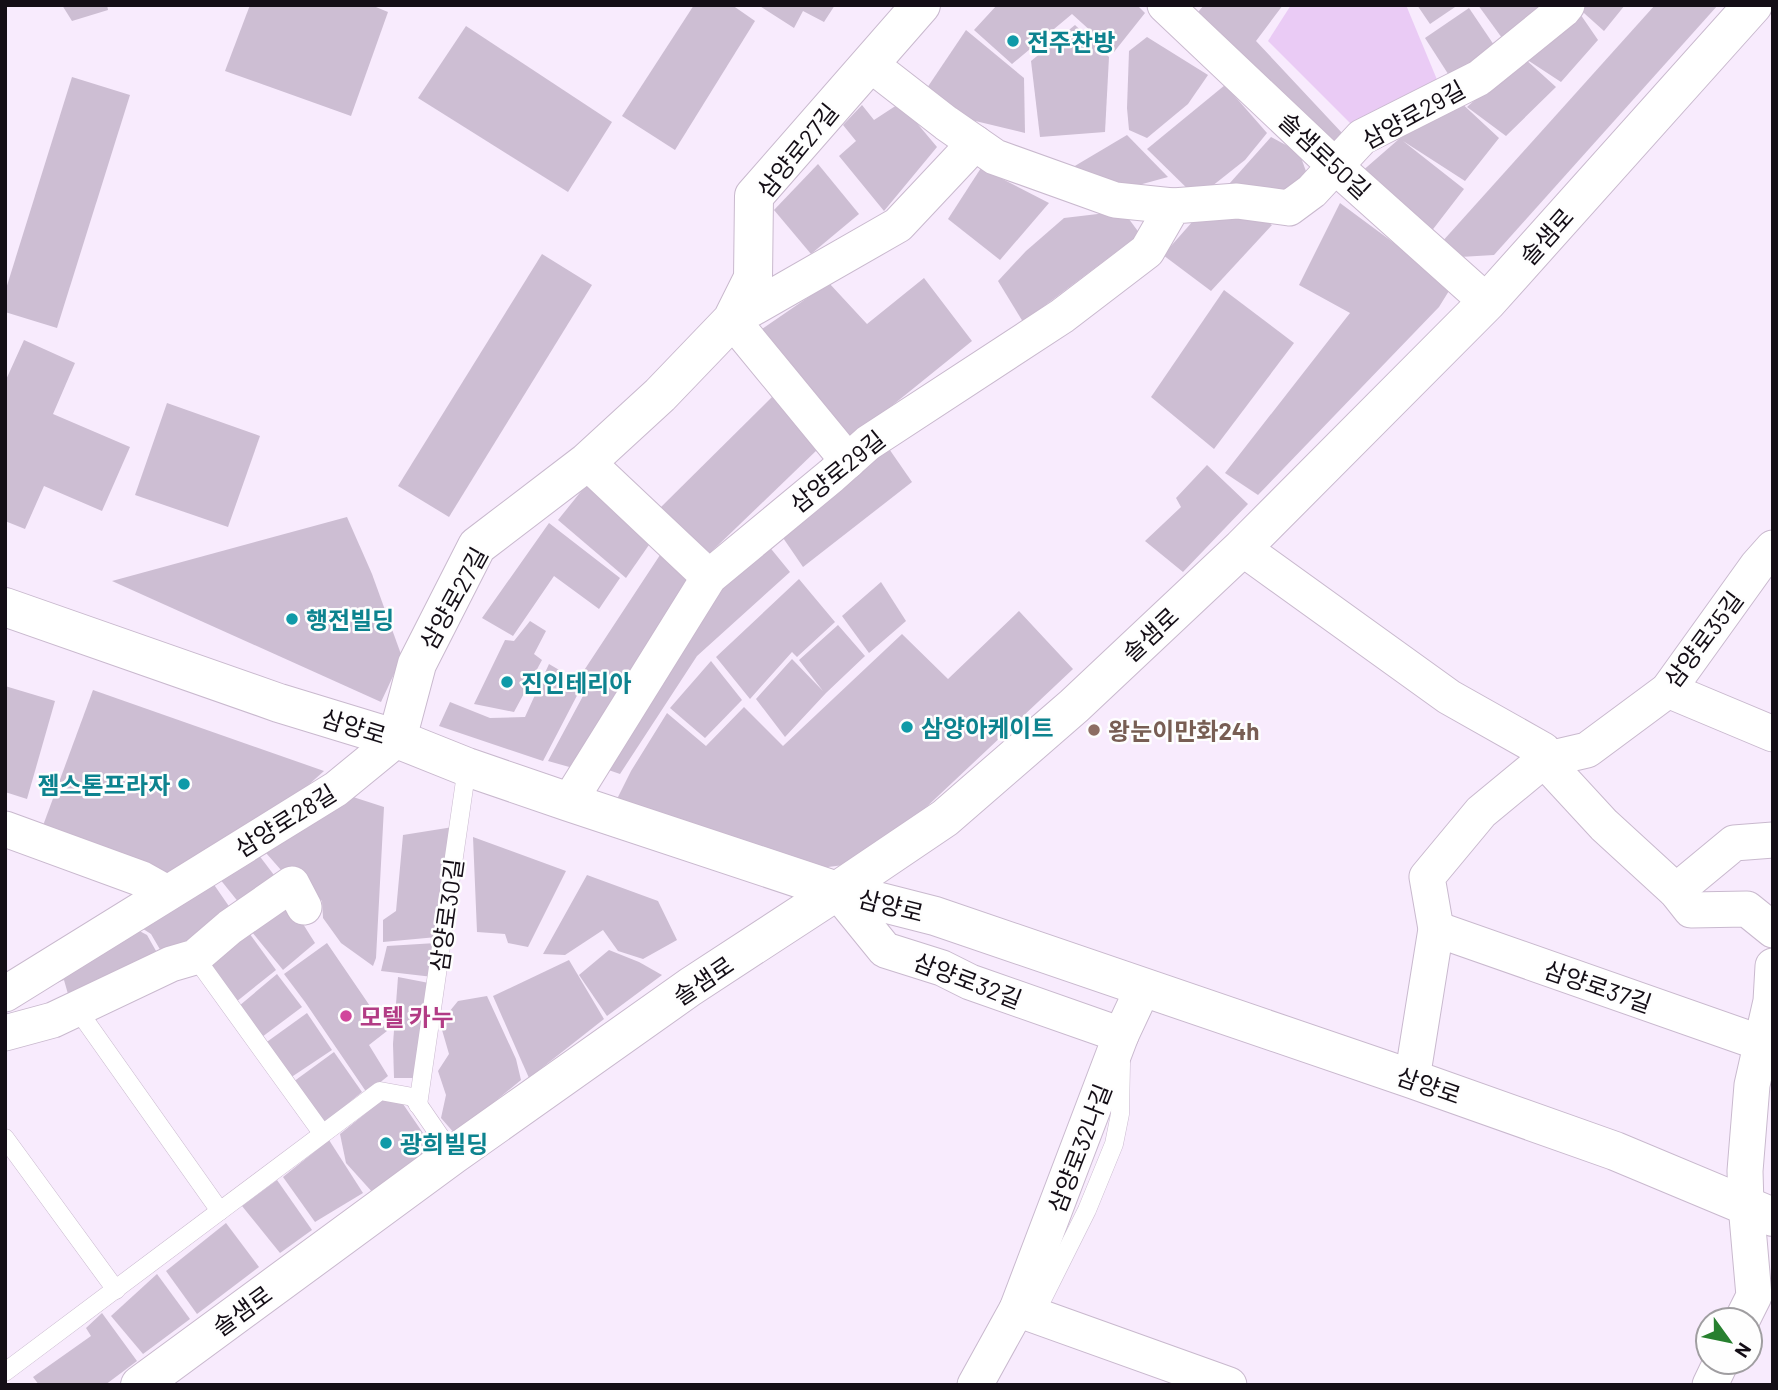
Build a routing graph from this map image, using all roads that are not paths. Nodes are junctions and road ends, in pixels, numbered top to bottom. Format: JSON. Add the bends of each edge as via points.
{"nodes":[{"id":1,"x":921,"y":5,"type":"edge"},
{"id":2,"x":1165,"y":5,"type":"edge"},
{"id":3,"x":1567,"y":5,"type":"edge"},
{"id":4,"x":1748,"y":7,"type":"edge"},
{"id":5,"x":870,"y":64,"type":"junction"},
{"id":6,"x":975,"y":143,"type":"junction"},
{"id":7,"x":1335,"y":166,"type":"junction"},
{"id":8,"x":1173,"y":206,"type":"junction"},
{"id":9,"x":1488,"y":302,"type":"junction"},
{"id":10,"x":732,"y":320,"type":"junction"},
{"id":11,"x":587,"y":461,"type":"junction"},
{"id":12,"x":848,"y":461,"type":"junction"},
{"id":13,"x":1242,"y":548,"type":"junction"},
{"id":14,"x":1773,"y":548,"type":"edge"},
{"id":15,"x":709,"y":577,"type":"junction"},
{"id":16,"x":5,"y":607,"type":"edge"},
{"id":17,"x":1668,"y":690,"type":"junction"},
{"id":18,"x":1773,"y":734,"type":"edge"},
{"id":19,"x":397,"y":739,"type":"junction"},
{"id":20,"x":1544,"y":760,"type":"junction"},
{"id":21,"x":467,"y":767,"type":"junction"},
{"id":22,"x":569,"y":802,"type":"junction"},
{"id":23,"x":5,"y":829,"type":"edge"},
{"id":24,"x":1773,"y":840,"type":"edge"},
{"id":25,"x":837,"y":891,"type":"junction"},
{"id":26,"x":1676,"y":891,"type":"junction"},
{"id":27,"x":167,"y":893,"type":"junction"},
{"id":28,"x":304,"y":906,"type":"dead end"},
{"id":29,"x":1764,"y":915,"type":"edge"},
{"id":30,"x":1436,"y":929,"type":"junction"},
{"id":31,"x":195,"y":957,"type":"junction"},
{"id":32,"x":1773,"y":966,"type":"edge"},
{"id":33,"x":1143,"y":988,"type":"junction"},
{"id":34,"x":5,"y":993,"type":"edge"},
{"id":35,"x":1772,"y":1001,"type":"edge"},
{"id":36,"x":77,"y":1009,"type":"junction"},
{"id":37,"x":5,"y":1033,"type":"edge"},
{"id":38,"x":1121,"y":1035,"type":"junction"},
{"id":39,"x":1761,"y":1043,"type":"junction"},
{"id":40,"x":1412,"y":1079,"type":"junction"},
{"id":41,"x":418,"y":1105,"type":"junction"},
{"id":42,"x":322,"y":1133,"type":"junction"},
{"id":43,"x":5,"y":1138,"type":"edge"},
{"id":44,"x":453,"y":1155,"type":"junction"},
{"id":45,"x":220,"y":1211,"type":"junction"},
{"id":46,"x":1759,"y":1211,"type":"edge"},
{"id":47,"x":116,"y":1290,"type":"junction"},
{"id":48,"x":1749,"y":1306,"type":"edge"},
{"id":49,"x":1026,"y":1312,"type":"junction"},
{"id":50,"x":5,"y":1372,"type":"edge"},
{"id":51,"x":140,"y":1385,"type":"edge"},
{"id":52,"x":975,"y":1385,"type":"edge"},
{"id":53,"x":1229,"y":1385,"type":"edge"}],
"edges":[{"from":1,"to":5,"type":"main road","name":"삼양로27길"},
{"from":2,"to":7,"type":"street","name":"솔샘로50길"},
{"from":3,"to":7,"type":"street","name":"삼양로29길","via":[[1479,78],[1362,137]]},
{"from":4,"to":9,"type":"main road","name":"솔샘로"},
{"from":5,"to":6,"type":"street","name":"삼양로29길"},
{"from":5,"to":10,"type":"main road","name":"삼양로27길","via":[[754,196],[752,278]]},
{"from":6,"to":8,"type":"street","name":"삼양로29길","via":[[995,157],[1115,200]]},
{"from":6,"to":10,"type":"street","name":"삼양로27길","via":[[898,225]]},
{"from":7,"to":8,"type":"street","name":"삼양로29길","via":[[1289,208],[1237,201]]},
{"from":7,"to":9,"type":"street","name":"솔샘로50길"},
{"from":8,"to":12,"type":"street","name":"삼양로29길","via":[[1147,251],[1062,316],[868,443]]},
{"from":9,"to":13,"type":"main road","name":"솔샘로"},
{"from":10,"to":11,"type":"main road","name":"삼양로27길","via":[[660,395]]},
{"from":10,"to":12,"type":"street"},
{"from":11,"to":15,"type":"street"},
{"from":11,"to":19,"type":"main road","name":"삼양로27길","via":[[477,546],[417,664]]},
{"from":12,"to":15,"type":"street","name":"삼양로29길"},
{"from":13,"to":20,"type":"street","via":[[1449,697],[1543,750]]},
{"from":13,"to":25,"type":"main road","name":"솔샘로","via":[[1074,706],[945,818]]},
{"from":14,"to":17,"type":"street","name":"삼양로35길"},
{"from":15,"to":22,"type":"street","name":"삼양로29길"},
{"from":16,"to":19,"type":"main road","name":"삼양로","via":[[279,703]]},
{"from":17,"to":18,"type":"street"},
{"from":17,"to":20,"type":"street","name":"삼양로35길","via":[[1587,750]]},
{"from":19,"to":21,"type":"main road","name":"삼양로"},
{"from":19,"to":27,"type":"street","name":"삼양로28길","via":[[336,789]]},
{"from":20,"to":26,"type":"street","via":[[1604,825]]},
{"from":20,"to":30,"type":"street","name":"삼양로35길","via":[[1481,812],[1427,877]]},
{"from":21,"to":22,"type":"main road","name":"삼양로"},
{"from":21,"to":41,"type":"lane","name":"삼양로30길"},
{"from":22,"to":25,"type":"main road","name":"삼양로"},
{"from":23,"to":27,"type":"street","via":[[142,878]]},
{"from":24,"to":26,"type":"street","via":[[1734,842]]},
{"from":25,"to":33,"type":"main road","name":"삼양로","via":[[935,916]]},
{"from":25,"to":38,"type":"street","name":"삼양로32길","via":[[885,950]]},
{"from":25,"to":44,"type":"main road","name":"솔샘로","via":[[690,987]]},
{"from":26,"to":29,"type":"street","via":[[1691,910]]},
{"from":27,"to":34,"type":"street","name":"삼양로28길"},
{"from":28,"to":31,"type":"street","via":[[292,884]]},
{"from":30,"to":39,"type":"street","name":"삼양로37길"},
{"from":30,"to":40,"type":"street","name":"삼양로35길"},
{"from":31,"to":36,"type":"street"},
{"from":31,"to":42,"type":"lane"},
{"from":32,"to":35,"type":"street"},
{"from":33,"to":38,"type":"street","name":"삼양로32나길"},
{"from":33,"to":40,"type":"main road","name":"삼양로"},
{"from":35,"to":39,"type":"street"},
{"from":36,"to":37,"type":"street"},
{"from":36,"to":45,"type":"lane"},
{"from":38,"to":49,"type":"street","name":"삼양로32나길"},
{"from":39,"to":46,"type":"street","via":[[1752,1085],[1745,1171]]},
{"from":40,"to":46,"type":"main road","name":"삼양로","via":[[1615,1152]]},
{"from":41,"to":42,"type":"lane","via":[[413,1097],[380,1091]]},
{"from":41,"to":44,"type":"lane"},
{"from":42,"to":45,"type":"lane"},
{"from":43,"to":47,"type":"lane"},
{"from":44,"to":51,"type":"main road","name":"솔샘로"},
{"from":45,"to":47,"type":"lane"},
{"from":46,"to":48,"type":"street","via":[[1754,1296]]},
{"from":47,"to":50,"type":"lane"},
{"from":49,"to":52,"type":"street","name":"삼양로32나길"},
{"from":49,"to":53,"type":"street"}]}
